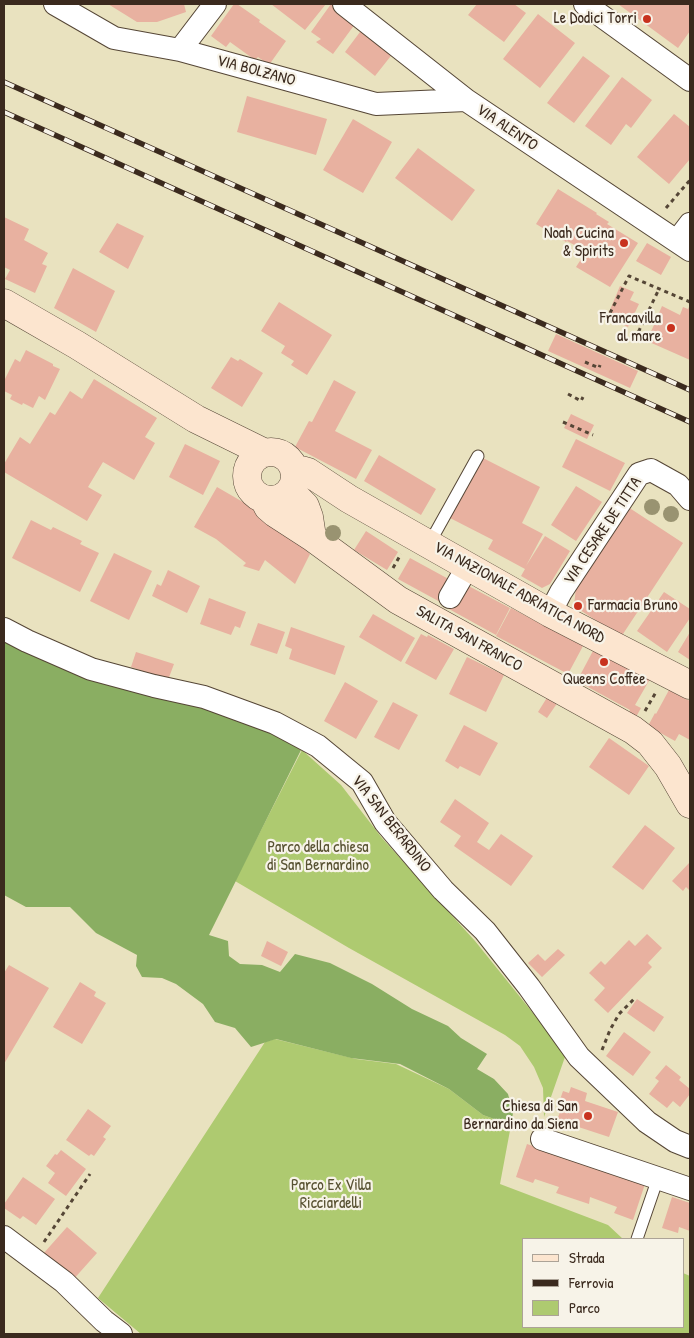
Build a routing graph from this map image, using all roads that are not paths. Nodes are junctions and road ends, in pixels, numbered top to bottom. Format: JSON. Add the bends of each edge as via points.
{"nodes":[{"id":1,"x":55,"y":4,"type":"edge"},
{"id":2,"x":215,"y":4,"type":"edge"},
{"id":3,"x":344,"y":4,"type":"edge"},
{"id":4,"x":584,"y":4,"type":"edge"},
{"id":5,"x":180,"y":50,"type":"junction"},
{"id":6,"x":690,"y":80,"type":"edge"},
{"id":7,"x":466,"y":100,"type":"junction"},
{"id":8,"x":686,"y":239,"type":"edge"},
{"id":9,"x":4,"y":303,"type":"edge"},
{"id":10,"x":196,"y":419,"type":"junction"},
{"id":11,"x":265,"y":453,"type":"junction"},
{"id":12,"x":478,"y":456,"type":"dead end"},
{"id":13,"x":247,"y":472,"type":"junction"},
{"id":14,"x":292,"y":484,"type":"junction"},
{"id":15,"x":264,"y":499,"type":"junction"},
{"id":16,"x":690,"y":499,"type":"edge"},
{"id":17,"x":312,"y":537,"type":"junction"},
{"id":18,"x":429,"y":544,"type":"junction"},
{"id":19,"x":468,"y":566,"type":"junction"},
{"id":20,"x":450,"y":597,"type":"dead end"},
{"id":21,"x":550,"y":613,"type":"junction"},
{"id":22,"x":4,"y":629,"type":"edge"},
{"id":23,"x":690,"y":685,"type":"edge"},
{"id":24,"x":690,"y":804,"type":"edge"},
{"id":25,"x":542,"y":1139,"type":"dead end"},
{"id":26,"x":690,"y":1147,"type":"edge"},
{"id":27,"x":658,"y":1178,"type":"junction"},
{"id":28,"x":690,"y":1189,"type":"edge"},
{"id":29,"x":4,"y":1237,"type":"edge"},
{"id":30,"x":637,"y":1238,"type":"edge"},
{"id":31,"x":121,"y":1334,"type":"edge"}],
"edges":[{"from":1,"to":5,"type":"street","name":"VIA BOLZANO","via":[[114,38]]},
{"from":2,"to":5,"type":"street"},
{"from":3,"to":7,"type":"street","name":"VIA ALENTO"},
{"from":4,"to":6,"type":"street"},
{"from":5,"to":7,"type":"street","name":"VIA BOLZANO","via":[[376,104]]},
{"from":7,"to":8,"type":"street","name":"VIA ALENTO"},
{"from":9,"to":10,"type":"main road","via":[[78,344]]},
{"from":10,"to":11,"type":"main road"},
{"from":10,"to":13,"type":"main road","via":[[231,460]]},
{"from":11,"to":13,"type":"main road","via":[[253,460]]},
{"from":11,"to":14,"type":"main road","via":[[273,452],[286,458],[291,464]]},
{"from":12,"to":18,"type":"lane"},
{"from":13,"to":15,"type":"main road","via":[[252,492]]},
{"from":14,"to":15,"type":"main road","via":[[285,496],[271,501]]},
{"from":14,"to":17,"type":"main road","via":[[305,506]]},
{"from":14,"to":18,"type":"main road","name":"VIA NAZIONALE ADRIATICA NORD","via":[[349,499]]},
{"from":15,"to":17,"type":"main road","name":"SALITA SAN FRANCO","via":[[275,513]]},
{"from":16,"to":21,"type":"street","name":"VIA CESARE DE TITTA","via":[[678,485],[651,470],[638,474]]},
{"from":17,"to":24,"type":"main road","name":"SALITA SAN FRANCO","via":[[398,600],[634,730],[650,743],[668,766]]},
{"from":18,"to":19,"type":"main road","name":"VIA NAZIONALE ADRIATICA NORD"},
{"from":19,"to":20,"type":"street"},
{"from":19,"to":21,"type":"main road","name":"VIA NAZIONALE ADRIATICA NORD"},
{"from":21,"to":23,"type":"main road","name":"VIA NAZIONALE ADRIATICA NORD"},
{"from":22,"to":26,"type":"street","name":"VIA SAN BERARDINO","via":[[91,669],[204,697],[275,724],[318,746],[362,782],[385,822],[443,890],[485,930],[579,1057],[647,1122]]},
{"from":25,"to":27,"type":"street"},
{"from":27,"to":28,"type":"street"},
{"from":27,"to":30,"type":"lane"},
{"from":29,"to":31,"type":"street","via":[[64,1282],[104,1322]]}]}
